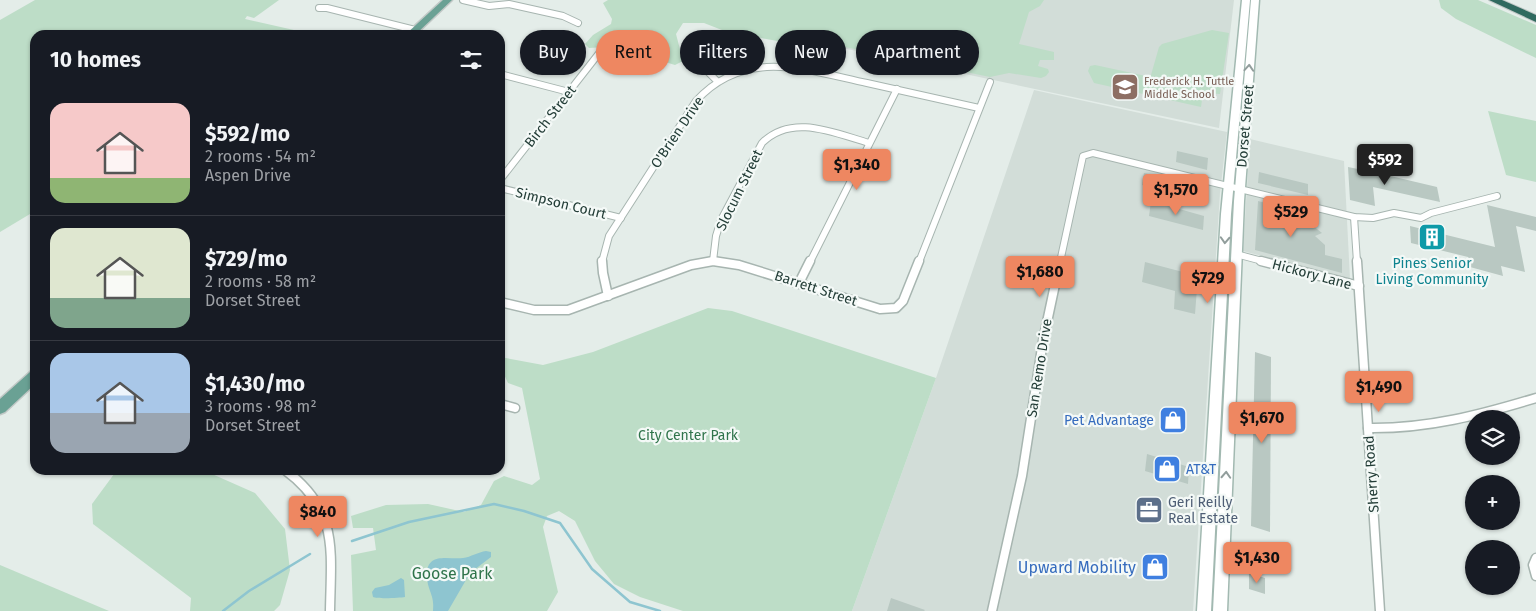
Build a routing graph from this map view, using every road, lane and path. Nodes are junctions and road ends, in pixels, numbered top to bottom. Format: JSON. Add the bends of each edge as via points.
{"nodes":[{"id":1,"x":448,"y":0,"type":"edge"},
{"id":2,"x":463,"y":0,"type":"edge"},
{"id":3,"x":1246,"y":0,"type":"edge"},
{"id":4,"x":1255,"y":0,"type":"edge"},
{"id":5,"x":1494,"y":0,"type":"edge"},
{"id":6,"x":1536,"y":19,"type":"edge"},
{"id":7,"x":578,"y":23,"type":"dead end"},
{"id":8,"x":400,"y":30,"type":"edge"},
{"id":9,"x":402,"y":30,"type":"edge"},
{"id":10,"x":415,"y":30,"type":"edge"},
{"id":11,"x":596,"y":57,"type":"edge"},
{"id":12,"x":505,"y":75,"type":"edge"},
{"id":13,"x":711,"y":75,"type":"edge"},
{"id":14,"x":717,"y":81,"type":"junction"},
{"id":15,"x":990,"y":82,"type":"dead end"},
{"id":16,"x":897,"y":89,"type":"junction"},
{"id":17,"x":569,"y":92,"type":"junction"},
{"id":18,"x":979,"y":108,"type":"junction"},
{"id":19,"x":869,"y":143,"type":"junction"},
{"id":20,"x":505,"y":174,"type":"edge"},
{"id":21,"x":1234,"y":187,"type":"junction"},
{"id":22,"x":505,"y":189,"type":"edge"},
{"id":23,"x":1497,"y":196,"type":"dead end"},
{"id":24,"x":1354,"y":217,"type":"junction"},
{"id":25,"x":621,"y":218,"type":"junction"},
{"id":26,"x":1236,"y":254,"type":"junction"},
{"id":27,"x":713,"y":261,"type":"junction"},
{"id":28,"x":799,"y":283,"type":"junction"},
{"id":29,"x":1359,"y":286,"type":"junction"},
{"id":30,"x":608,"y":296,"type":"junction"},
{"id":31,"x":505,"y":303,"type":"edge"},
{"id":32,"x":30,"y":381,"type":"edge"},
{"id":33,"x":1536,"y":398,"type":"edge"},
{"id":34,"x":505,"y":405,"type":"edge"},
{"id":35,"x":0,"y":408,"type":"edge"},
{"id":36,"x":515,"y":408,"type":"dead end"},
{"id":37,"x":1368,"y":428,"type":"junction"},
{"id":38,"x":292,"y":475,"type":"edge"},
{"id":39,"x":1536,"y":558,"type":"edge"},
{"id":40,"x":1536,"y":576,"type":"edge"},
{"id":41,"x":330,"y":611,"type":"edge"},
{"id":42,"x":992,"y":611,"type":"edge"},
{"id":43,"x":1204,"y":611,"type":"edge"},
{"id":44,"x":1220,"y":611,"type":"edge"},
{"id":45,"x":1380,"y":611,"type":"edge"}],
"edges":[{"from":1,"to":10,"type":"main road"},
{"from":2,"to":7,"type":"street","via":[[489,6],[509,4],[563,16]]},
{"from":3,"to":21,"type":"main road","name":"Dorset Street"},
{"from":21,"to":4,"type":"main road","name":"Dorset Street","one_way":true},
{"from":5,"to":6,"type":"highway"},
{"from":8,"to":9,"type":"street","via":[[319,8]]},
{"from":11,"to":17,"type":"street","name":"Birch Street"},
{"from":12,"to":17,"type":"street"},
{"from":13,"to":14,"type":"street"},
{"from":14,"to":16,"type":"street","name":"O'Brien Drive","via":[[750,68],[783,65]]},
{"from":14,"to":25,"type":"street","name":"O'Brien Drive","via":[[696,101]]},
{"from":15,"to":18,"type":"street","name":"Barrett Street"},
{"from":16,"to":18,"type":"street","name":"O'Brien Drive"},
{"from":16,"to":19,"type":"street"},
{"from":17,"to":20,"type":"street","name":"Birch Street"},
{"from":18,"to":28,"type":"street","name":"Barrett Street","via":[[900,305],[891,310],[880,309]]},
{"from":19,"to":27,"type":"street","name":"Slocum Street","via":[[802,127],[787,127],[769,135],[721,220]]},
{"from":19,"to":28,"type":"street"},
{"from":21,"to":24,"type":"street"},
{"from":21,"to":26,"type":"main road","name":"Dorset Street"},
{"from":21,"to":42,"type":"street","name":"San Remo Drive","via":[[1093,154],[1083,156],[1043,341],[1022,476]]},
{"from":21,"to":43,"type":"main road","name":"Dorset Street","one_way":true},
{"from":22,"to":25,"type":"street","name":"Simpson Court"},
{"from":23,"to":24,"type":"street","via":[[1421,218],[1394,213],[1373,218]]},
{"from":24,"to":29,"type":"street","name":"Sherry Road"},
{"from":25,"to":30,"type":"street","name":"O'Brien Drive","via":[[607,242],[602,261]]},
{"from":26,"to":29,"type":"street","name":"Hickory Lane"},
{"from":44,"to":26,"type":"main road","name":"Dorset Street","one_way":true},
{"from":27,"to":28,"type":"street","name":"Barrett Street","via":[[744,266]]},
{"from":27,"to":30,"type":"street","name":"Barrett Street","via":[[691,264]]},
{"from":29,"to":37,"type":"street","name":"Sherry Road"},
{"from":30,"to":31,"type":"street","name":"Barrett Street","via":[[559,311],[526,309]]},
{"from":32,"to":35,"type":"main road"},
{"from":33,"to":37,"type":"street","via":[[1432,426]]},
{"from":34,"to":36,"type":"street"},
{"from":37,"to":45,"type":"street","name":"Sherry Road"},
{"from":38,"to":41,"type":"street","via":[[307,486],[326,518],[330,542]]},
{"from":39,"to":40,"type":"street","via":[[1533,565]]}]}
